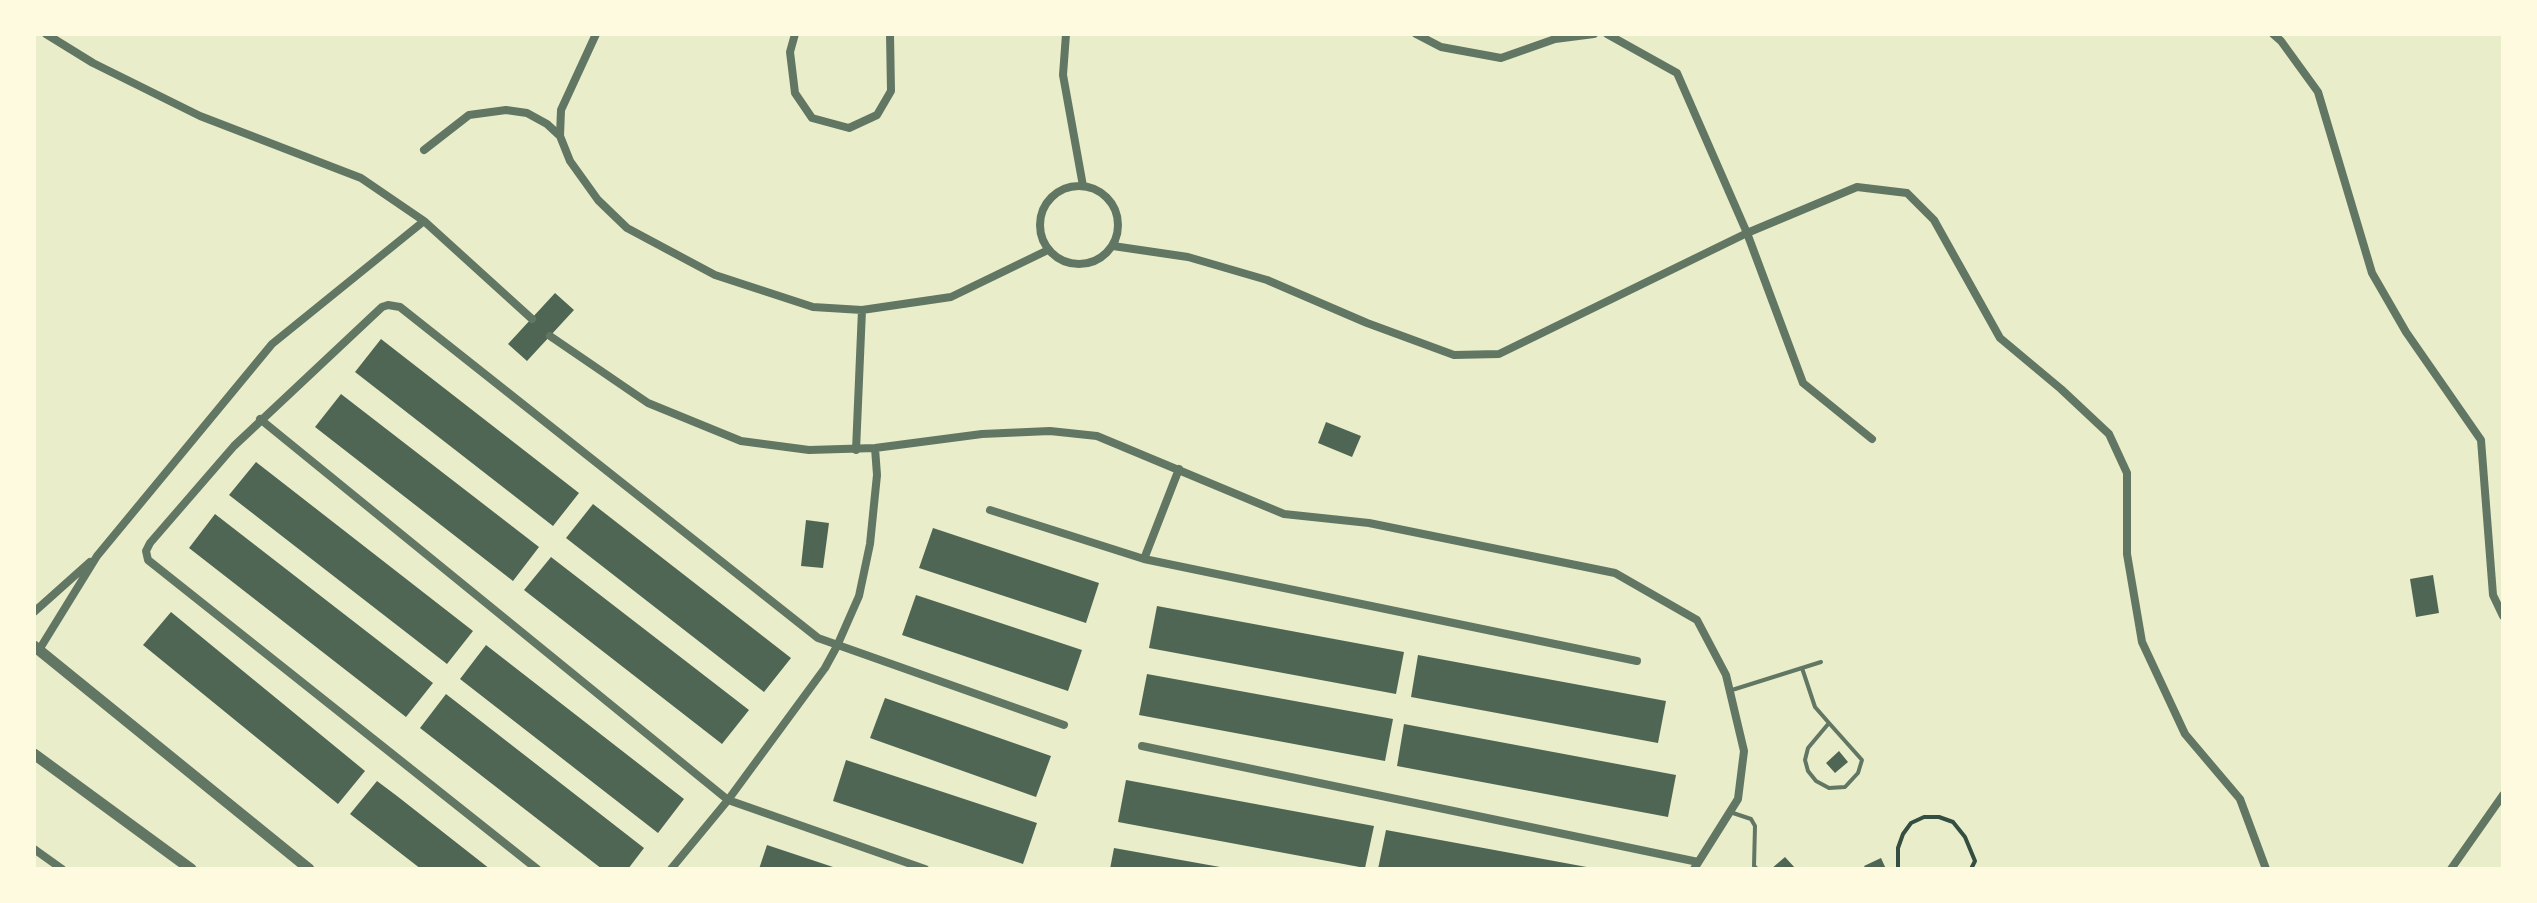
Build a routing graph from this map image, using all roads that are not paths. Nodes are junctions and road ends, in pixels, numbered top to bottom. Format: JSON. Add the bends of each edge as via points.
{"nodes":[{"id":1,"x":46,"y":34,"type":"edge"},
{"id":2,"x":596,"y":34,"type":"edge"},
{"id":3,"x":795,"y":34,"type":"edge"},
{"id":4,"x":890,"y":34,"type":"edge"},
{"id":5,"x":1066,"y":34,"type":"edge"},
{"id":6,"x":1416,"y":34,"type":"edge"},
{"id":7,"x":1594,"y":34,"type":"edge"},
{"id":8,"x":1607,"y":34,"type":"edge"},
{"id":9,"x":2273,"y":34,"type":"edge"},
{"id":10,"x":560,"y":136,"type":"junction"},
{"id":11,"x":424,"y":150,"type":"dead end"},
{"id":12,"x":1083,"y":186,"type":"junction"},
{"id":13,"x":424,"y":221,"type":"junction"},
{"id":14,"x":1747,"y":233,"type":"junction"},
{"id":15,"x":1113,"y":246,"type":"junction"},
{"id":16,"x":1048,"y":250,"type":"junction"},
{"id":17,"x":862,"y":310,"type":"junction"},
{"id":18,"x":532,"y":319,"type":"dead end"},
{"id":19,"x":550,"y":336,"type":"dead end"},
{"id":20,"x":260,"y":419,"type":"junction"},
{"id":21,"x":1872,"y":439,"type":"dead end"},
{"id":22,"x":875,"y":448,"type":"junction"},
{"id":23,"x":856,"y":450,"type":"junction"},
{"id":24,"x":1179,"y":469,"type":"junction"},
{"id":25,"x":990,"y":510,"type":"dead end"},
{"id":26,"x":97,"y":556,"type":"junction"},
{"id":27,"x":1144,"y":559,"type":"junction"},
{"id":28,"x":34,"y":612,"type":"edge"},
{"id":29,"x":2503,"y":616,"type":"edge"},
{"id":30,"x":837,"y":646,"type":"junction"},
{"id":31,"x":36,"y":651,"type":"edge"},
{"id":32,"x":1637,"y":661,"type":"dead end"},
{"id":33,"x":1821,"y":662,"type":"dead end"},
{"id":34,"x":1802,"y":668,"type":"junction"},
{"id":35,"x":1729,"y":691,"type":"junction"},
{"id":36,"x":1829,"y":723,"type":"junction"},
{"id":37,"x":1064,"y":725,"type":"dead end"},
{"id":38,"x":1142,"y":746,"type":"dead end"},
{"id":39,"x":34,"y":754,"type":"edge"},
{"id":40,"x":34,"y":766,"type":"edge"},
{"id":41,"x":51,"y":767,"type":"junction"},
{"id":42,"x":2503,"y":795,"type":"edge"},
{"id":43,"x":728,"y":800,"type":"junction"},
{"id":44,"x":1730,"y":812,"type":"junction"},
{"id":45,"x":34,"y":849,"type":"edge"},
{"id":46,"x":1696,"y":866,"type":"edge"},
{"id":47,"x":62,"y":869,"type":"edge"},
{"id":48,"x":191,"y":869,"type":"edge"},
{"id":49,"x":309,"y":869,"type":"edge"},
{"id":50,"x":537,"y":869,"type":"edge"},
{"id":51,"x":671,"y":869,"type":"edge"},
{"id":52,"x":925,"y":869,"type":"edge"},
{"id":53,"x":1757,"y":869,"type":"edge"},
{"id":54,"x":2266,"y":869,"type":"edge"},
{"id":55,"x":2451,"y":869,"type":"edge"}],
"edges":[{"from":1,"to":13,"type":"street","via":[[200,116],[361,178]]},
{"from":2,"to":10,"type":"street","via":[[561,110]]},
{"from":3,"to":4,"type":"street","via":[[790,52],[795,93],[812,118],[849,128],[877,115],[891,91]]},
{"from":5,"to":12,"type":"street","via":[[1063,75]]},
{"from":6,"to":7,"type":"street","via":[[1441,47],[1501,58],[1555,39]]},
{"from":8,"to":14,"type":"street","via":[[1677,73]]},
{"from":9,"to":29,"type":"street","via":[[2318,92],[2372,273],[2481,440],[2493,595]]},
{"from":10,"to":11,"type":"street","via":[[527,113],[506,110],[469,115]]},
{"from":10,"to":17,"type":"street","via":[[570,161],[598,200],[627,228],[715,275],[813,307]]},
{"from":12,"to":15,"type":"street","via":[[1110,201],[1117,215]]},
{"from":12,"to":16,"type":"street","via":[[1067,188],[1044,206],[1039,221]]},
{"from":13,"to":18,"type":"street"},
{"from":13,"to":26,"type":"street","via":[[272,344]]},
{"from":14,"to":15,"type":"street","via":[[1499,354],[1454,355],[1267,280],[1188,257]]},
{"from":14,"to":21,"type":"street","via":[[1803,383]]},
{"from":14,"to":54,"type":"street","via":[[1857,187],[1907,193],[1934,220],[2000,338],[2109,434],[2127,473],[2127,554],[2142,642],[2185,734],[2240,799]]},
{"from":15,"to":16,"type":"street","via":[[1099,259],[1081,265]]},
{"from":16,"to":17,"type":"street","via":[[951,297]]},
{"from":17,"to":23,"type":"street"},
{"from":19,"to":23,"type":"street","via":[[648,403],[741,441]]},
{"from":20,"to":30,"type":"street","via":[[382,307],[394,304],[818,638]]},
{"from":20,"to":43,"type":"street"},
{"from":20,"to":50,"type":"street","via":[[150,543],[148,560]]},
{"from":22,"to":23,"type":"street"},
{"from":22,"to":24,"type":"street","via":[[1050,431],[1097,436]]},
{"from":22,"to":30,"type":"street","via":[[870,544],[859,596]]},
{"from":24,"to":27,"type":"street"},
{"from":24,"to":35,"type":"street","via":[[1284,514],[1369,523],[1615,573],[1697,620]]},
{"from":25,"to":27,"type":"street"},
{"from":26,"to":28,"type":"street"},
{"from":26,"to":31,"type":"street"},
{"from":27,"to":32,"type":"street"},
{"from":30,"to":37,"type":"street"},
{"from":30,"to":43,"type":"street"},
{"from":31,"to":49,"type":"street"},
{"from":33,"to":34,"type":"lane"},
{"from":34,"to":35,"type":"lane"},
{"from":34,"to":36,"type":"lane","via":[[1815,707]]},
{"from":35,"to":44,"type":"street","via":[[1744,751],[1738,799]]},
{"from":36,"to":36,"type":"lane","via":[[1862,760],[1845,787],[1829,788],[1816,781],[1805,760],[1808,748]]},
{"from":38,"to":46,"type":"street"},
{"from":39,"to":41,"type":"street"},
{"from":40,"to":41,"type":"street"},
{"from":41,"to":48,"type":"street"},
{"from":42,"to":55,"type":"street"},
{"from":43,"to":51,"type":"street"},
{"from":43,"to":52,"type":"street"},
{"from":44,"to":46,"type":"street"},
{"from":44,"to":53,"type":"lane","via":[[1751,819],[1755,826]]},
{"from":45,"to":47,"type":"street"}]}
